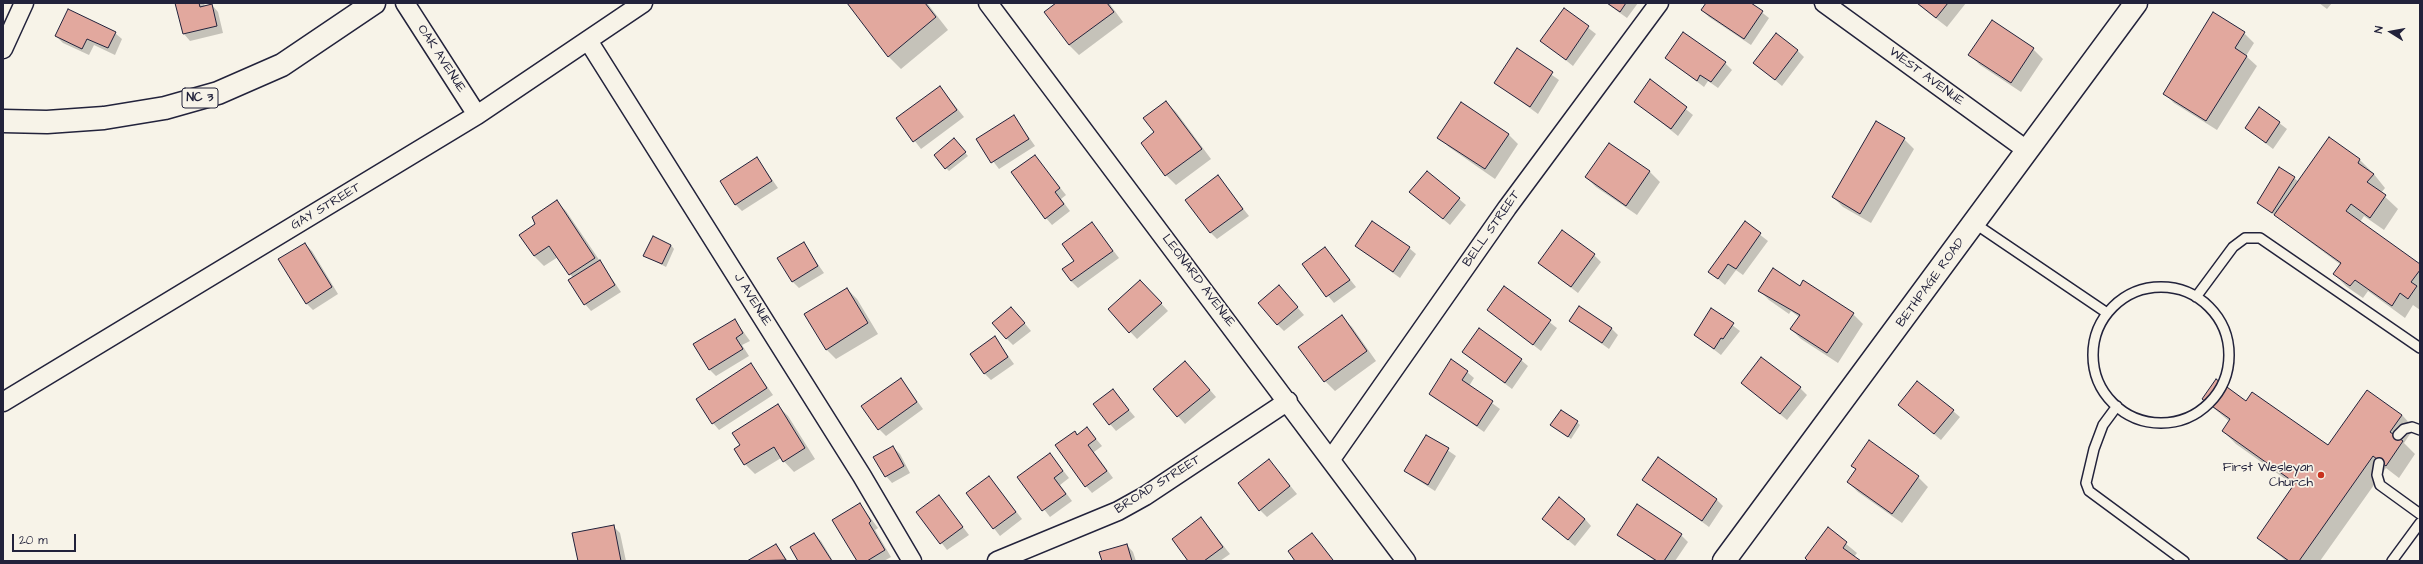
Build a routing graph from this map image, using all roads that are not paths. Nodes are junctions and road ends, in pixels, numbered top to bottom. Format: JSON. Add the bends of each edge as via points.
{"nodes":[{"id":1,"x":24,"y":3,"type":"edge"},
{"id":2,"x":374,"y":3,"type":"edge"},
{"id":3,"x":405,"y":3,"type":"edge"},
{"id":4,"x":643,"y":3,"type":"edge"},
{"id":5,"x":988,"y":3,"type":"edge"},
{"id":6,"x":1659,"y":3,"type":"edge"},
{"id":7,"x":1824,"y":3,"type":"edge"},
{"id":8,"x":2136,"y":3,"type":"edge"},
{"id":9,"x":589,"y":42,"type":"junction"},
{"id":10,"x":3,"y":49,"type":"edge"},
{"id":11,"x":477,"y":115,"type":"junction"},
{"id":12,"x":3,"y":121,"type":"edge"},
{"id":13,"x":2028,"y":151,"type":"junction"},
{"id":14,"x":1974,"y":223,"type":"junction"},
{"id":15,"x":2196,"y":297,"type":"junction"},
{"id":16,"x":2107,"y":313,"type":"junction"},
{"id":17,"x":2420,"y":348,"type":"edge"},
{"id":18,"x":1288,"y":401,"type":"junction"},
{"id":19,"x":3,"y":402,"type":"edge"},
{"id":20,"x":2117,"y":406,"type":"junction"},
{"id":21,"x":2420,"y":430,"type":"edge"},
{"id":22,"x":2398,"y":435,"type":"dead end"},
{"id":23,"x":1331,"y":459,"type":"junction"},
{"id":24,"x":2379,"y":462,"type":"dead end"},
{"id":25,"x":2420,"y":514,"type":"edge"},
{"id":26,"x":2420,"y":523,"type":"edge"},
{"id":27,"x":912,"y":561,"type":"edge"},
{"id":28,"x":997,"y":561,"type":"edge"},
{"id":29,"x":1406,"y":561,"type":"edge"},
{"id":30,"x":1724,"y":561,"type":"edge"},
{"id":31,"x":2184,"y":561,"type":"edge"},
{"id":32,"x":2392,"y":561,"type":"edge"}],
"edges":[{"from":1,"to":10,"type":"street"},
{"from":2,"to":12,"type":"main road","number":"NC 3","via":[[282,65],[218,93],[165,108],[104,118],[47,122]]},
{"from":3,"to":11,"type":"street","name":"OAK AVENUE"},
{"from":4,"to":9,"type":"street","name":"GAY STREET"},
{"from":5,"to":18,"type":"street","name":"LEONARD AVENUE"},
{"from":6,"to":23,"type":"street","name":"BELL STREET","via":[[1507,208]]},
{"from":7,"to":13,"type":"street","name":"WEST AVENUE"},
{"from":8,"to":13,"type":"main road","name":"BETHPAGE ROAD"},
{"from":9,"to":11,"type":"street","name":"GAY STREET"},
{"from":9,"to":27,"type":"street","name":"J AVENUE","via":[[862,476]]},
{"from":11,"to":19,"type":"street","name":"GAY STREET"},
{"from":13,"to":14,"type":"main road","name":"BETHPAGE ROAD"},
{"from":14,"to":16,"type":"lane"},
{"from":14,"to":30,"type":"main road","name":"BETHPAGE ROAD"},
{"from":15,"to":16,"type":"lane","via":[[2186,291],[2165,286],[2144,289],[2124,298]]},
{"from":15,"to":17,"type":"lane","via":[[2233,246],[2245,238],[2260,238]]},
{"from":15,"to":20,"type":"lane","via":[[2205,302],[2220,319],[2228,339],[2229,361],[2224,382],[2212,401],[2195,414],[2177,421],[2159,423],[2140,420]]},
{"from":16,"to":20,"type":"lane","via":[[2098,329],[2093,347],[2094,366],[2100,384]]},
{"from":18,"to":23,"type":"street","name":"LEONARD AVENUE"},
{"from":18,"to":28,"type":"street","name":"BROAD STREET","via":[[1145,496],[1118,511]]},
{"from":20,"to":31,"type":"lane","via":[[2103,425],[2094,449],[2086,483],[2089,491]]},
{"from":21,"to":22,"type":"lane","via":[[2404,429]]},
{"from":23,"to":29,"type":"street","name":"LEONARD AVENUE"},
{"from":24,"to":25,"type":"lane","via":[[2377,475],[2380,484]]},
{"from":26,"to":32,"type":"lane"}]}
